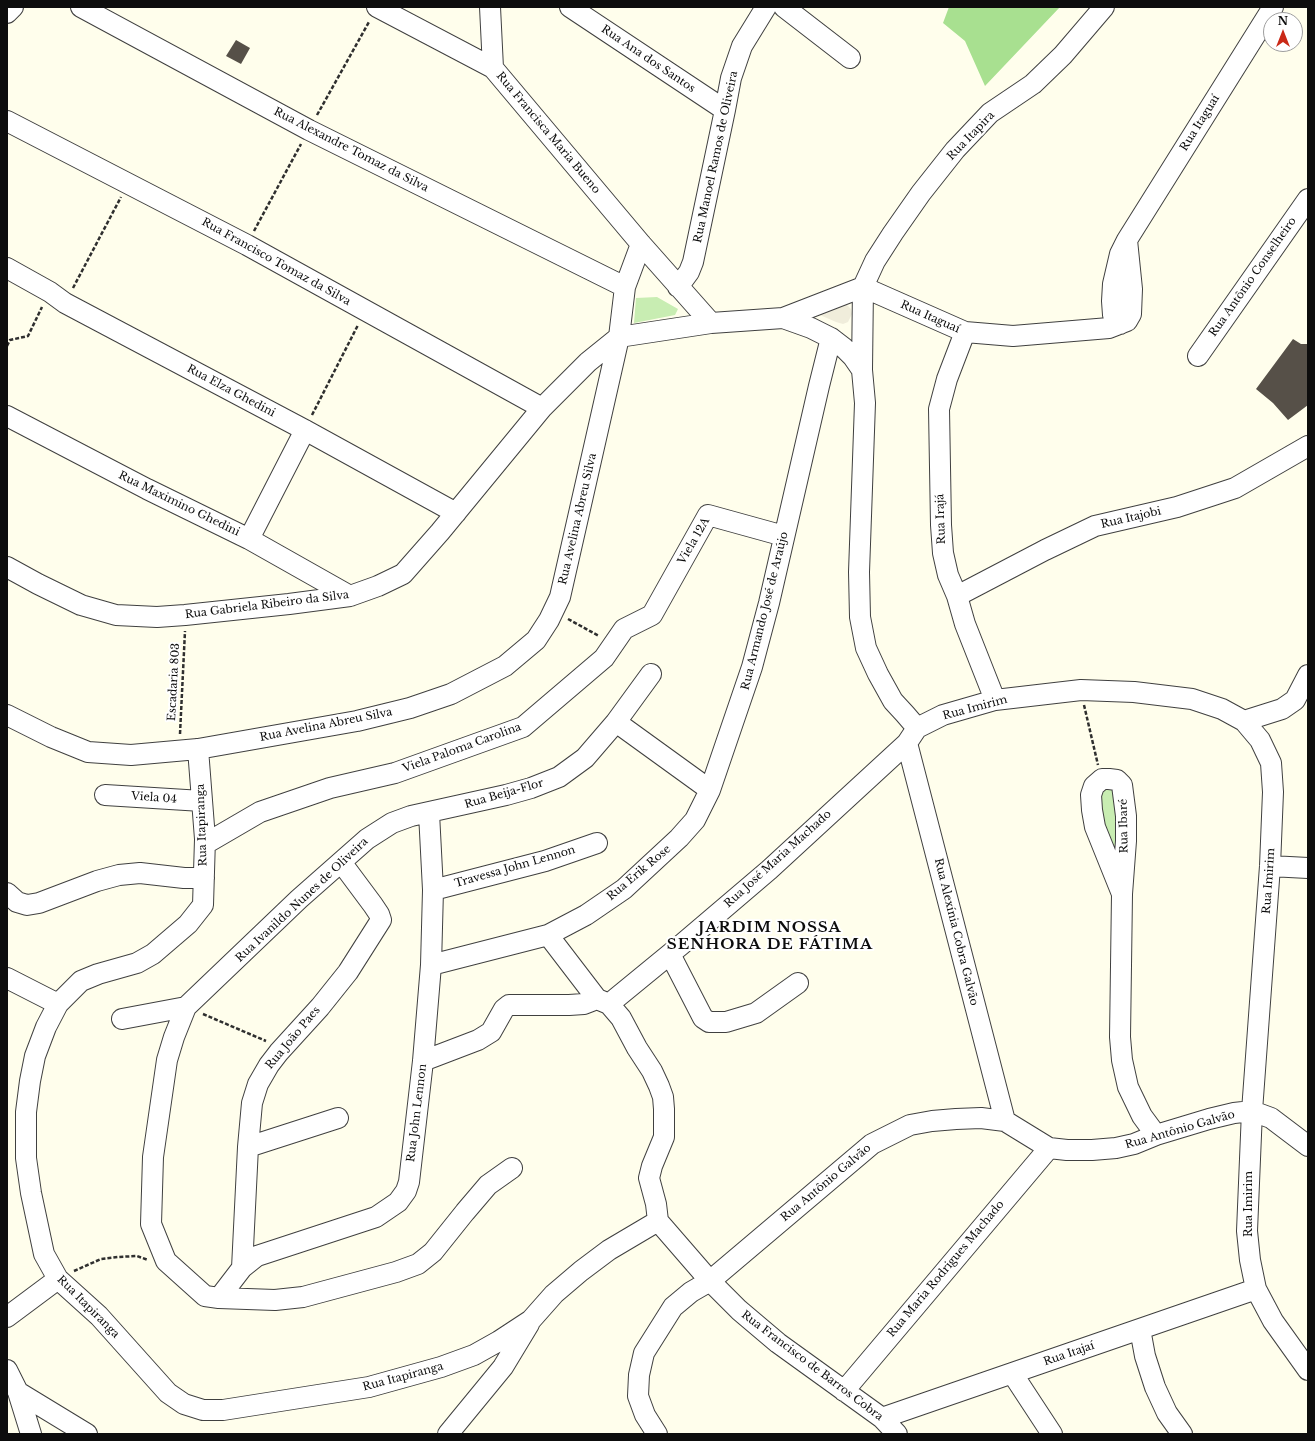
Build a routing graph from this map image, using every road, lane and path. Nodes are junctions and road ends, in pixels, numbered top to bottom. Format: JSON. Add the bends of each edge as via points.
{"nodes":[{"id":1,"x":13,"y":7,"type":"edge"},
{"id":2,"x":80,"y":7,"type":"edge"},
{"id":3,"x":377,"y":7,"type":"edge"},
{"id":4,"x":490,"y":7,"type":"edge"},
{"id":5,"x":570,"y":7,"type":"edge"},
{"id":6,"x":766,"y":7,"type":"edge"},
{"id":7,"x":784,"y":7,"type":"edge"},
{"id":8,"x":1104,"y":7,"type":"edge"},
{"id":9,"x":1273,"y":7,"type":"edge"},
{"id":10,"x":7,"y":13,"type":"edge"},
{"id":11,"x":850,"y":58,"type":"dead end"},
{"id":12,"x":493,"y":68,"type":"junction"},
{"id":13,"x":725,"y":110,"type":"junction"},
{"id":14,"x":7,"y":121,"type":"edge"},
{"id":15,"x":309,"y":130,"type":"junction"},
{"id":16,"x":128,"y":184,"type":"junction"},
{"id":17,"x":1308,"y":199,"type":"edge"},
{"id":18,"x":640,"y":244,"type":"junction"},
{"id":19,"x":247,"y":245,"type":"junction"},
{"id":20,"x":7,"y":268,"type":"edge"},
{"id":21,"x":625,"y":287,"type":"junction"},
{"id":22,"x":678,"y":287,"type":"junction"},
{"id":23,"x":863,"y":287,"type":"junction"},
{"id":24,"x":58,"y":297,"type":"junction"},
{"id":25,"x":366,"y":311,"type":"junction"},
{"id":26,"x":783,"y":318,"type":"junction"},
{"id":27,"x":711,"y":323,"type":"junction"},
{"id":28,"x":965,"y":332,"type":"junction"},
{"id":29,"x":619,"y":337,"type":"junction"},
{"id":30,"x":831,"y":338,"type":"junction"},
{"id":31,"x":7,"y":346,"type":"edge"},
{"id":32,"x":1198,"y":356,"type":"dead end"},
{"id":33,"x":862,"y":370,"type":"junction"},
{"id":34,"x":542,"y":408,"type":"junction"},
{"id":35,"x":7,"y":416,"type":"edge"},
{"id":36,"x":305,"y":430,"type":"junction"},
{"id":37,"x":1308,"y":446,"type":"edge"},
{"id":38,"x":456,"y":513,"type":"junction"},
{"id":39,"x":784,"y":536,"type":"junction"},
{"id":40,"x":249,"y":539,"type":"junction"},
{"id":41,"x":7,"y":567,"type":"edge"},
{"id":42,"x":350,"y":596,"type":"junction"},
{"id":43,"x":957,"y":596,"type":"junction"},
{"id":44,"x":554,"y":611,"type":"junction"},
{"id":45,"x":185,"y":615,"type":"junction"},
{"id":46,"x":652,"y":615,"type":"joint"},
{"id":47,"x":613,"y":644,"type":"junction"},
{"id":48,"x":652,"y":674,"type":"dead end"},
{"id":49,"x":1308,"y":675,"type":"edge"},
{"id":50,"x":1081,"y":690,"type":"junction"},
{"id":51,"x":995,"y":700,"type":"junction"},
{"id":52,"x":7,"y":715,"type":"edge"},
{"id":53,"x":1244,"y":721,"type":"junction"},
{"id":54,"x":616,"y":722,"type":"junction"},
{"id":55,"x":912,"y":736,"type":"junction"},
{"id":56,"x":189,"y":750,"type":"junction"},
{"id":57,"x":1102,"y":779,"type":"junction"},
{"id":58,"x":710,"y":790,"type":"junction"},
{"id":59,"x":105,"y":795,"type":"dead end"},
{"id":60,"x":202,"y":801,"type":"junction"},
{"id":61,"x":429,"y":813,"type":"junction"},
{"id":62,"x":205,"y":844,"type":"junction"},
{"id":63,"x":597,"y":844,"type":"dead end"},
{"id":64,"x":341,"y":862,"type":"junction"},
{"id":65,"x":1270,"y":866,"type":"junction"},
{"id":66,"x":1308,"y":868,"type":"edge"},
{"id":67,"x":204,"y":878,"type":"junction"},
{"id":68,"x":433,"y":890,"type":"junction"},
{"id":69,"x":7,"y":893,"type":"edge"},
{"id":70,"x":1122,"y":894,"type":"junction"},
{"id":71,"x":548,"y":935,"type":"junction"},
{"id":72,"x":670,"y":954,"type":"junction"},
{"id":73,"x":431,"y":965,"type":"junction"},
{"id":74,"x":7,"y":978,"type":"edge"},
{"id":75,"x":798,"y":983,"type":"dead end"},
{"id":76,"x":603,"y":1002,"type":"junction"},
{"id":77,"x":58,"y":1004,"type":"junction"},
{"id":78,"x":186,"y":1007,"type":"junction"},
{"id":79,"x":122,"y":1019,"type":"dead end"},
{"id":80,"x":283,"y":1048,"type":"junction"},
{"id":81,"x":423,"y":1061,"type":"junction"},
{"id":82,"x":1252,"y":1111,"type":"junction"},
{"id":83,"x":338,"y":1118,"type":"dead end"},
{"id":84,"x":1004,"y":1121,"type":"junction"},
{"id":85,"x":1156,"y":1135,"type":"junction"},
{"id":86,"x":248,"y":1146,"type":"junction"},
{"id":87,"x":1308,"y":1146,"type":"edge"},
{"id":88,"x":1049,"y":1148,"type":"junction"},
{"id":89,"x":512,"y":1168,"type":"dead end"},
{"id":90,"x":658,"y":1220,"type":"junction"},
{"id":91,"x":166,"y":1261,"type":"junction"},
{"id":92,"x":242,"y":1268,"type":"junction"},
{"id":93,"x":58,"y":1279,"type":"junction"},
{"id":94,"x":710,"y":1281,"type":"junction"},
{"id":95,"x":1256,"y":1289,"type":"junction"},
{"id":96,"x":220,"y":1298,"type":"junction"},
{"id":97,"x":7,"y":1318,"type":"edge"},
{"id":98,"x":531,"y":1320,"type":"junction"},
{"id":99,"x":1140,"y":1329,"type":"junction"},
{"id":100,"x":7,"y":1370,"type":"edge"},
{"id":101,"x":1308,"y":1370,"type":"edge"},
{"id":102,"x":1012,"y":1373,"type":"junction"},
{"id":103,"x":844,"y":1390,"type":"junction"},
{"id":104,"x":18,"y":1392,"type":"junction"},
{"id":105,"x":882,"y":1418,"type":"junction"},
{"id":106,"x":31,"y":1434,"type":"edge"},
{"id":107,"x":87,"y":1434,"type":"edge"},
{"id":108,"x":448,"y":1434,"type":"edge"},
{"id":109,"x":657,"y":1434,"type":"edge"},
{"id":110,"x":897,"y":1434,"type":"edge"},
{"id":111,"x":1052,"y":1434,"type":"edge"},
{"id":112,"x":1182,"y":1434,"type":"edge"}],
"edges":[{"from":1,"to":10,"type":"street"},
{"from":2,"to":15,"type":"street","name":"Rua Alexandre Tomaz da Silva"},
{"from":3,"to":12,"type":"street","name":"Rua Francisca Maria Bueno"},
{"from":3,"to":15,"type":"path"},
{"from":4,"to":12,"type":"street"},
{"from":5,"to":13,"type":"street","name":"Rua Ana dos Santos"},
{"from":6,"to":13,"type":"street","name":"Rua Manoel Ramos de Oliveira","via":[[742,46],[731,78]]},
{"from":7,"to":11,"type":"street"},
{"from":8,"to":23,"type":"street","name":"Rua Itapira","via":[[1063,55],[1032,84],[990,113],[955,150],[893,233],[875,261]]},
{"from":9,"to":28,"type":"street","name":"Rua Itaguaí","via":[[1120,254],[1112,301],[1113,315],[1120,324],[1109,328],[1014,336]]},
{"from":12,"to":18,"type":"street","name":"Rua Francisca Maria Bueno"},
{"from":13,"to":22,"type":"street","name":"Rua Manoel Ramos de Oliveira","via":[[693,262]]},
{"from":14,"to":16,"type":"street","name":"Rua Francisco Tomaz da Silva"},
{"from":15,"to":19,"type":"path"},
{"from":15,"to":21,"type":"street","name":"Rua Alexandre Tomaz da Silva"},
{"from":16,"to":19,"type":"street","name":"Rua Francisco Tomaz da Silva"},
{"from":16,"to":24,"type":"path"},
{"from":17,"to":32,"type":"street","name":"Rua Antônio Conselheiro"},
{"from":18,"to":21,"type":"street","name":"Rua Avelina Abreu Silva"},
{"from":18,"to":22,"type":"street","name":"Rua Francisca Maria Bueno"},
{"from":19,"to":25,"type":"street","name":"Rua Francisco Tomaz da Silva"},
{"from":20,"to":24,"type":"street","name":"Rua Elza Ghedini"},
{"from":21,"to":29,"type":"street","name":"Rua Avelina Abreu Silva"},
{"from":22,"to":27,"type":"street","name":"Rua Francisca Maria Bueno"},
{"from":23,"to":26,"type":"street"},
{"from":23,"to":28,"type":"street","name":"Rua Itaguaí"},
{"from":23,"to":33,"type":"street","name":"Rua Itapira"},
{"from":24,"to":31,"type":"path","via":[[28,336],[10,340]]},
{"from":24,"to":36,"type":"street","name":"Rua Elza Ghedini"},
{"from":25,"to":34,"type":"street","name":"Rua Francisco Tomaz da Silva"},
{"from":25,"to":36,"type":"path"},
{"from":26,"to":27,"type":"street"},
{"from":26,"to":30,"type":"street"},
{"from":27,"to":29,"type":"street"},
{"from":28,"to":43,"type":"street","name":"Rua Irajá","via":[[947,379],[939,409],[943,554]]},
{"from":29,"to":34,"type":"street","name":"Rua Gabriela Ribeiro da Silva","via":[[588,362]]},
{"from":29,"to":44,"type":"street","name":"Rua Avelina Abreu Silva","via":[[560,597]]},
{"from":30,"to":33,"type":"street","via":[[853,357]]},
{"from":30,"to":39,"type":"street","name":"Rua Armando José de Araújo"},
{"from":33,"to":55,"type":"street","via":[[865,403],[859,572],[860,617],[866,648],[893,701],[906,714]]},
{"from":34,"to":38,"type":"street","name":"Rua Gabriela Ribeiro da Silva"},
{"from":35,"to":40,"type":"street","name":"Rua Maximino Ghedini"},
{"from":36,"to":38,"type":"street","name":"Rua Elza Ghedini"},
{"from":36,"to":40,"type":"street"},
{"from":37,"to":43,"type":"street","name":"Rua Itajobi","via":[[1235,488],[1177,507],[1095,526]]},
{"from":38,"to":42,"type":"street","name":"Rua Gabriela Ribeiro da Silva","via":[[403,574]]},
{"from":39,"to":46,"type":"street","name":"Viela 12A","via":[[708,515]]},
{"from":39,"to":58,"type":"street","name":"Rua Armando José de Araújo","via":[[752,667]]},
{"from":40,"to":42,"type":"street","name":"Rua Maximino Ghedini"},
{"from":41,"to":45,"type":"street","name":"Rua Gabriela Ribeiro da Silva","via":[[81,605],[116,615]]},
{"from":42,"to":45,"type":"street","name":"Rua Gabriela Ribeiro da Silva"},
{"from":43,"to":51,"type":"street","name":"Rua Irajá","via":[[965,624]]},
{"from":44,"to":47,"type":"path"},
{"from":44,"to":56,"type":"street","name":"Rua Avelina Abreu Silva","via":[[536,640],[505,666],[451,694],[410,708],[357,721]]},
{"from":45,"to":56,"type":"path","name":"Escadaria 803"},
{"from":46,"to":47,"type":"street","name":"Viela Paloma Carolina","via":[[624,629]]},
{"from":47,"to":62,"type":"street","name":"Viela Paloma Carolina","via":[[604,658],[523,727],[396,773],[330,788],[260,812]]},
{"from":48,"to":54,"type":"street","name":"Rua Beija-Flor"},
{"from":49,"to":53,"type":"street","via":[[1295,700],[1282,709]]},
{"from":50,"to":51,"type":"street","name":"Rua Imirim"},
{"from":50,"to":53,"type":"street","name":"Rua Imirim","via":[[1134,692],[1192,699],[1222,709]]},
{"from":50,"to":57,"type":"path"},
{"from":51,"to":55,"type":"street","name":"Rua Imirim","via":[[943,715]]},
{"from":52,"to":56,"type":"street","name":"Rua Avelina Abreu Silva","via":[[88,752],[131,756]]},
{"from":53,"to":65,"type":"street","name":"Rua Imirim","via":[[1260,740],[1271,763],[1273,792]]},
{"from":54,"to":58,"type":"street"},
{"from":54,"to":61,"type":"street","name":"Rua Beija-Flor","via":[[585,758],[559,777],[506,795]]},
{"from":55,"to":72,"type":"street","name":"Rua José Maria Machado","via":[[769,870]]},
{"from":55,"to":84,"type":"street","name":"Rua Alexínia Cobra Galvão"},
{"from":56,"to":60,"type":"street","name":"Rua Itapiranga"},
{"from":57,"to":70,"type":"street","name":"Rua Ibaré","via":[[1094,786],[1091,795],[1095,827]]},
{"from":57,"to":70,"type":"street","name":"Rua Ibaré","via":[[1117,780],[1122,785],[1124,796],[1126,841]]},
{"from":58,"to":71,"type":"street","name":"Rua Erik Rose","via":[[695,820],[624,888],[586,915]]},
{"from":59,"to":60,"type":"street","name":"Viela 04"},
{"from":60,"to":62,"type":"street","name":"Rua Itapiranga"},
{"from":61,"to":64,"type":"street","name":"Rua Ivanildo Nunes de Oliveira","via":[[392,823],[367,839]]},
{"from":61,"to":68,"type":"street","name":"Rua John Lennon"},
{"from":62,"to":67,"type":"street","name":"Rua Itapiranga"},
{"from":63,"to":68,"type":"street","name":"Travessa John Lennon","via":[[545,861]]},
{"from":64,"to":78,"type":"street","name":"Rua Ivanildo Nunes de Oliveira"},
{"from":64,"to":80,"type":"street","name":"Rua João Paes","via":[[381,920],[348,972]]},
{"from":65,"to":66,"type":"street"},
{"from":65,"to":82,"type":"street","name":"Rua Imirim"},
{"from":67,"to":69,"type":"street","via":[[140,873],[119,876],[27,905],[18,902]]},
{"from":67,"to":77,"type":"street","name":"Rua Itapiranga","via":[[203,905],[188,924],[168,942],[137,963],[98,974],[81,982]]},
{"from":68,"to":73,"type":"street","name":"Rua John Lennon"},
{"from":70,"to":85,"type":"street","name":"Rua Ibaré","via":[[1122,1060],[1128,1087],[1142,1116]]},
{"from":71,"to":73,"type":"street","name":"Rua Erik Rose"},
{"from":71,"to":76,"type":"street"},
{"from":72,"to":75,"type":"street","via":[[703,1018],[709,1022],[726,1022],[756,1013]]},
{"from":72,"to":76,"type":"street","name":"Rua José Maria Machado"},
{"from":73,"to":81,"type":"street","name":"Rua John Lennon"},
{"from":74,"to":77,"type":"street"},
{"from":76,"to":81,"type":"street","via":[[509,1005],[491,1032],[478,1040]]},
{"from":76,"to":90,"type":"street","via":[[621,1018],[652,1071],[663,1097],[664,1137],[649,1178]]},
{"from":77,"to":93,"type":"street","name":"Rua Itapiranga","via":[[34,1056],[26,1112],[26,1158],[31,1193],[44,1254]]},
{"from":78,"to":79,"type":"street"},
{"from":78,"to":80,"type":"path"},
{"from":78,"to":91,"type":"street","via":[[167,1060],[153,1157],[151,1224]]},
{"from":80,"to":86,"type":"street","name":"Rua João Paes","via":[[258,1084],[252,1103]]},
{"from":81,"to":92,"type":"street","name":"Rua John Lennon","via":[[409,1182],[398,1202],[376,1217],[257,1256]]},
{"from":82,"to":85,"type":"street","name":"Rua Antônio Galvão","via":[[1209,1119]]},
{"from":82,"to":87,"type":"street","via":[[1271,1118]]},
{"from":82,"to":95,"type":"street","name":"Rua Imirim","via":[[1247,1231]]},
{"from":83,"to":86,"type":"street"},
{"from":84,"to":88,"type":"street","name":"Rua Antônio Galvão"},
{"from":84,"to":94,"type":"street","name":"Rua Antônio Galvão","via":[[981,1118],[932,1121],[910,1125],[872,1144]]},
{"from":85,"to":88,"type":"street","name":"Rua Antônio Galvão","via":[[1116,1148]]},
{"from":86,"to":92,"type":"street","name":"Rua João Paes"},
{"from":88,"to":103,"type":"street","name":"Rua Maria Rodrigues Machado"},
{"from":89,"to":96,"type":"street","via":[[488,1185],[433,1252],[418,1264],[303,1297],[275,1300]]},
{"from":90,"to":94,"type":"street"},
{"from":90,"to":98,"type":"street","name":"Rua Itapiranga","via":[[609,1250],[581,1271],[554,1294]]},
{"from":91,"to":93,"type":"path","via":[[150,1261],[137,1256],[101,1259]]},
{"from":91,"to":96,"type":"street","via":[[205,1296]]},
{"from":92,"to":96,"type":"street","name":"Rua John Lennon"},
{"from":93,"to":97,"type":"street"},
{"from":93,"to":98,"type":"street","name":"Rua Itapiranga","via":[[99,1316],[168,1393],[184,1404],[203,1410],[223,1410],[369,1388],[441,1367],[474,1354]]},
{"from":94,"to":103,"type":"street","name":"Rua Francisco de Barros Cobra","via":[[778,1343]]},
{"from":94,"to":109,"type":"street","name":"Rua Antônio Galvão","via":[[673,1307],[644,1353],[638,1396],[645,1415]]},
{"from":95,"to":99,"type":"street","name":"Rua Itajaí"},
{"from":95,"to":101,"type":"street","name":"Rua Imirim","via":[[1273,1321]]},
{"from":98,"to":108,"type":"street","via":[[504,1367]]},
{"from":99,"to":102,"type":"street","name":"Rua Itajaí"},
{"from":99,"to":112,"type":"street","via":[[1145,1356],[1155,1386],[1167,1413]]},
{"from":100,"to":104,"type":"street"},
{"from":102,"to":105,"type":"street","name":"Rua Itajaí"},
{"from":102,"to":111,"type":"street"},
{"from":103,"to":105,"type":"street","name":"Rua Francisco de Barros Cobra"},
{"from":104,"to":106,"type":"street"},
{"from":104,"to":107,"type":"street"},
{"from":105,"to":110,"type":"street","name":"Rua Francisco de Barros Cobra"}]}
